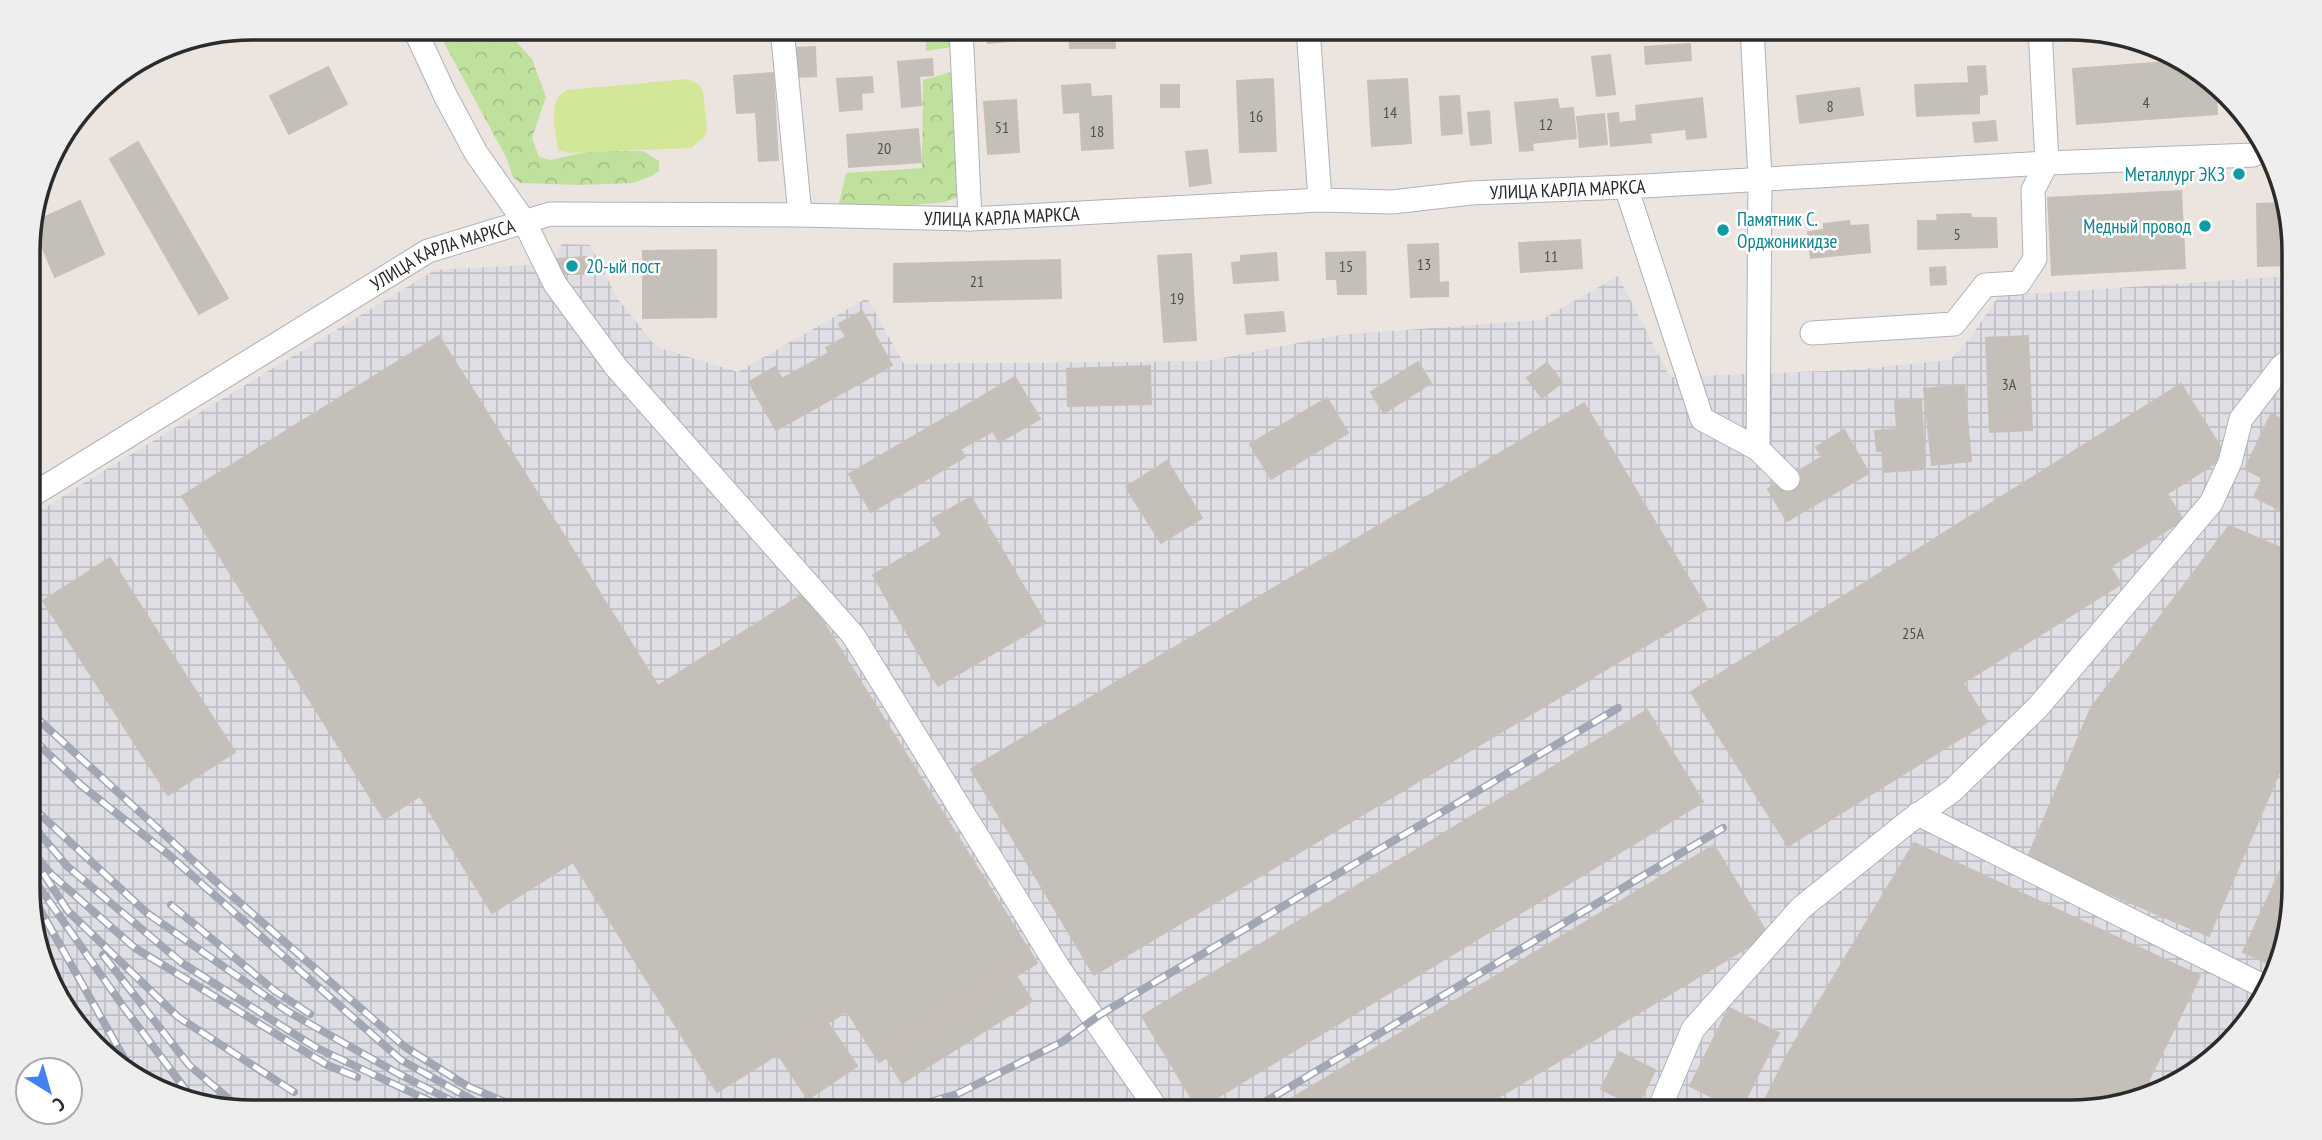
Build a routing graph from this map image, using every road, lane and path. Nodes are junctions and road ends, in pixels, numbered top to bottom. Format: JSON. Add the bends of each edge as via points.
{"nodes":[{"id":1,"x":1309,"y":40,"type":"edge"},
{"id":2,"x":1753,"y":40,"type":"edge"},
{"id":3,"x":2041,"y":40,"type":"edge"},
{"id":4,"x":420,"y":41,"type":"edge"},
{"id":5,"x":783,"y":41,"type":"edge"},
{"id":6,"x":962,"y":41,"type":"edge"},
{"id":7,"x":2257,"y":153,"type":"edge"},
{"id":8,"x":2047,"y":163,"type":"junction"},
{"id":9,"x":1760,"y":178,"type":"junction"},
{"id":10,"x":1626,"y":187,"type":"junction"},
{"id":11,"x":1320,"y":200,"type":"junction"},
{"id":12,"x":800,"y":215,"type":"junction"},
{"id":13,"x":970,"y":219,"type":"junction"},
{"id":14,"x":524,"y":221,"type":"junction"},
{"id":15,"x":1812,"y":333,"type":"dead end"},
{"id":16,"x":2282,"y":366,"type":"edge"},
{"id":17,"x":1758,"y":449,"type":"junction"},
{"id":18,"x":1788,"y":479,"type":"dead end"},
{"id":19,"x":41,"y":489,"type":"edge"},
{"id":20,"x":1919,"y":814,"type":"junction"},
{"id":21,"x":2259,"y":984,"type":"edge"},
{"id":22,"x":1663,"y":1099,"type":"edge"},
{"id":23,"x":1149,"y":1100,"type":"edge"}],
"edges":[{"from":1,"to":11,"type":"street"},
{"from":2,"to":9,"type":"street"},
{"from":3,"to":8,"type":"street"},
{"from":4,"to":14,"type":"street","via":[[476,153]]},
{"from":5,"to":12,"type":"street"},
{"from":6,"to":13,"type":"street"},
{"from":7,"to":8,"type":"street","name":"УЛИЦА КАРЛА МАРКСА"},
{"from":8,"to":9,"type":"street","name":"УЛИЦА КАРЛА МАРКСА"},
{"from":8,"to":15,"type":"street","via":[[2033,190],[2035,259],[2019,283],[1985,285],[1954,324]]},
{"from":9,"to":10,"type":"street","name":"УЛИЦА КАРЛА МАРКСА"},
{"from":9,"to":17,"type":"street"},
{"from":10,"to":11,"type":"street","name":"УЛИЦА КАРЛА МАРКСА","via":[[1471,193],[1392,202]]},
{"from":10,"to":17,"type":"street","via":[[1702,419]]},
{"from":11,"to":13,"type":"street","name":"УЛИЦА КАРЛА МАРКСА"},
{"from":12,"to":13,"type":"street","name":"УЛИЦА КАРЛА МАРКСА"},
{"from":12,"to":14,"type":"street","name":"УЛИЦА КАРЛА МАРКСА","via":[[550,214]]},
{"from":14,"to":19,"type":"street","name":"УЛИЦА КАРЛА МАРКСА","via":[[428,251]]},
{"from":14,"to":23,"type":"street","via":[[555,284],[616,367],[853,635],[1058,967]]},
{"from":16,"to":20,"type":"street","via":[[2241,419],[2230,462],[2211,503],[2038,707],[1952,791]]},
{"from":17,"to":18,"type":"street"},
{"from":20,"to":21,"type":"street"},
{"from":20,"to":22,"type":"street","via":[[1801,908],[1693,1029]]}]}
